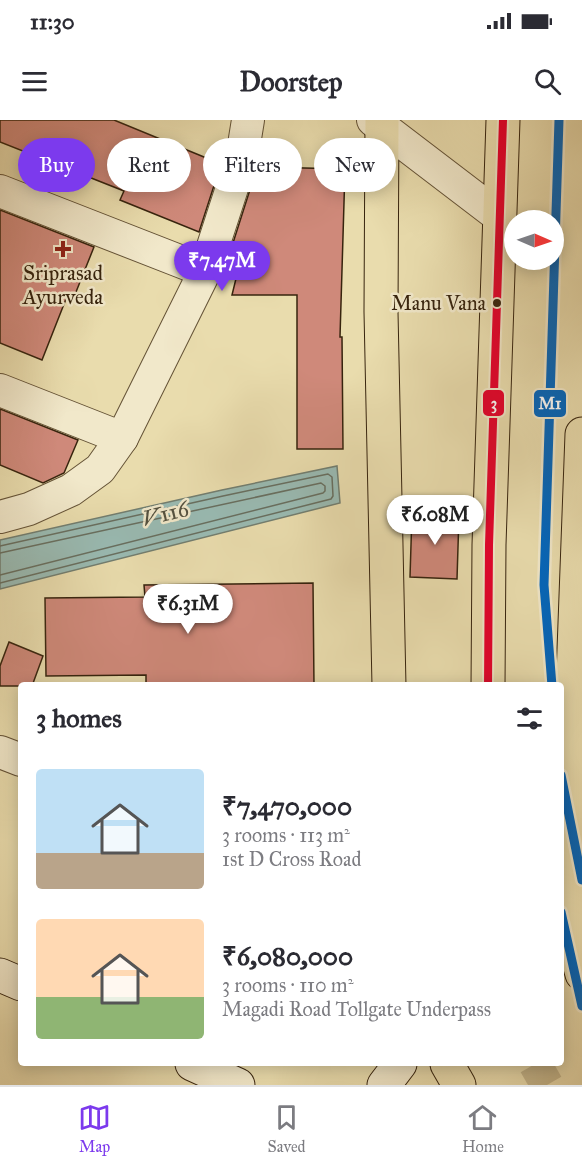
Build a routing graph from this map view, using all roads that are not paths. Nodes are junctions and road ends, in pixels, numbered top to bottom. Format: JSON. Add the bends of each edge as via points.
{"nodes":[{"id":1,"x":248,"y":120,"type":"edge"},
{"id":2,"x":503,"y":120,"type":"edge"},
{"id":3,"x":379,"y":122,"type":"edge"},
{"id":4,"x":0,"y":191,"type":"edge"},
{"id":5,"x":500,"y":217,"type":"junction"},
{"id":6,"x":205,"y":271,"type":"junction"},
{"id":7,"x":0,"y":390,"type":"edge"},
{"id":8,"x":582,"y":434,"type":"edge"},
{"id":9,"x":122,"y":438,"type":"junction"},
{"id":10,"x":582,"y":446,"type":"edge"},
{"id":11,"x":0,"y":517,"type":"edge"},
{"id":12,"x":580,"y":540,"type":"edge"},
{"id":13,"x":389,"y":682,"type":"edge"},
{"id":14,"x":488,"y":682,"type":"edge"},
{"id":15,"x":0,"y":752,"type":"edge"},
{"id":16,"x":18,"y":759,"type":"edge"},
{"id":17,"x":582,"y":974,"type":"edge"},
{"id":18,"x":0,"y":975,"type":"edge"},
{"id":19,"x":18,"y":983,"type":"edge"},
{"id":20,"x":196,"y":1066,"type":"edge"},
{"id":21,"x":398,"y":1066,"type":"edge"},
{"id":22,"x":448,"y":1066,"type":"edge"},
{"id":23,"x":238,"y":1085,"type":"edge"},
{"id":24,"x":384,"y":1085,"type":"edge"},
{"id":25,"x":459,"y":1085,"type":"edge"}],
"edges":[{"from":1,"to":6,"type":"street","via":[[242,157]]},
{"from":2,"to":5,"type":"main road"},
{"from":3,"to":5,"type":"street"},
{"from":3,"to":13,"type":"main road"},
{"from":4,"to":6,"type":"street"},
{"from":5,"to":14,"type":"main road"},
{"from":6,"to":9,"type":"street"},
{"from":7,"to":9,"type":"street"},
{"from":8,"to":10,"type":"main road"},
{"from":9,"to":11,"type":"street","via":[[100,469],[71,490]]},
{"from":10,"to":12,"type":"main road"},
{"from":12,"to":17,"type":"main road","via":[[566,866],[572,938]]},
{"from":15,"to":16,"type":"street"},
{"from":18,"to":19,"type":"main road"},
{"from":20,"to":23,"type":"main road"},
{"from":21,"to":24,"type":"main road"},
{"from":22,"to":25,"type":"main road"}]}
